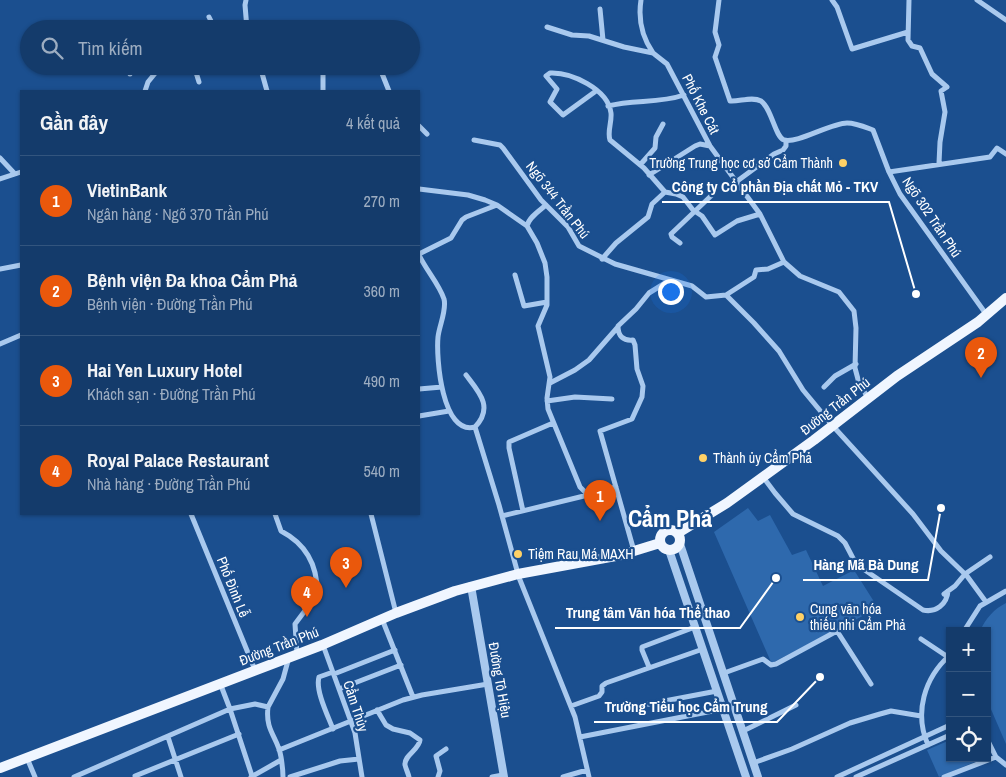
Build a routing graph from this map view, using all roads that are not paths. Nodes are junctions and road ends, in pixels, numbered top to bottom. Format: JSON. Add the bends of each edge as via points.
{"nodes":[{"id":1,"x":246,"y":0,"type":"edge"},
{"id":2,"x":641,"y":0,"type":"edge"},
{"id":3,"x":719,"y":0,"type":"edge"},
{"id":4,"x":832,"y":0,"type":"edge"},
{"id":5,"x":909,"y":0,"type":"edge"},
{"id":6,"x":977,"y":0,"type":"edge"},
{"id":7,"x":600,"y":9,"type":"dead end"},
{"id":8,"x":210,"y":17,"type":"dead end"},
{"id":9,"x":211,"y":20,"type":"edge"},
{"id":10,"x":246,"y":20,"type":"edge"},
{"id":11,"x":1006,"y":20,"type":"edge"},
{"id":12,"x":547,"y":27,"type":"dead end"},
{"id":13,"x":908,"y":32,"type":"junction"},
{"id":14,"x":603,"y":40,"type":"junction"},
{"id":15,"x":645,"y":42,"type":"junction"},
{"id":16,"x":637,"y":50,"type":"junction"},
{"id":17,"x":653,"y":53,"type":"junction"},
{"id":18,"x":154,"y":75,"type":"edge"},
{"id":19,"x":197,"y":75,"type":"edge"},
{"id":20,"x":263,"y":75,"type":"edge"},
{"id":21,"x":324,"y":75,"type":"edge"},
{"id":22,"x":383,"y":75,"type":"edge"},
{"id":23,"x":200,"y":82,"type":"dead end"},
{"id":24,"x":145,"y":90,"type":"edge"},
{"id":25,"x":267,"y":90,"type":"edge"},
{"id":26,"x":323,"y":90,"type":"edge"},
{"id":27,"x":389,"y":90,"type":"edge"},
{"id":28,"x":596,"y":91,"type":"junction"},
{"id":29,"x":684,"y":95,"type":"junction"},
{"id":30,"x":608,"y":106,"type":"junction"},
{"id":31,"x":663,"y":124,"type":"dead end"},
{"id":32,"x":420,"y":127,"type":"edge"},
{"id":33,"x":427,"y":134,"type":"dead end"},
{"id":34,"x":474,"y":140,"type":"dead end"},
{"id":35,"x":786,"y":141,"type":"junction"},
{"id":36,"x":710,"y":146,"type":"junction"},
{"id":37,"x":1006,"y":154,"type":"edge"},
{"id":38,"x":0,"y":158,"type":"edge"},
{"id":39,"x":939,"y":163,"type":"junction"},
{"id":40,"x":640,"y":165,"type":"junction"},
{"id":41,"x":889,"y":172,"type":"junction"},
{"id":42,"x":18,"y":173,"type":"edge"},
{"id":43,"x":649,"y":174,"type":"junction"},
{"id":44,"x":0,"y":179,"type":"edge"},
{"id":45,"x":736,"y":182,"type":"junction"},
{"id":46,"x":420,"y":189,"type":"edge"},
{"id":47,"x":665,"y":192,"type":"junction"},
{"id":48,"x":713,"y":194,"type":"dead end"},
{"id":49,"x":546,"y":205,"type":"junction"},
{"id":50,"x":497,"y":206,"type":"junction"},
{"id":51,"x":695,"y":211,"type":"junction"},
{"id":52,"x":760,"y":214,"type":"junction"},
{"id":53,"x":527,"y":226,"type":"junction"},
{"id":54,"x":680,"y":243,"type":"dead end"},
{"id":55,"x":420,"y":255,"type":"edge"},
{"id":56,"x":420,"y":258,"type":"edge"},
{"id":57,"x":602,"y":259,"type":"junction"},
{"id":58,"x":784,"y":262,"type":"junction"},
{"id":59,"x":20,"y":265,"type":"edge"},
{"id":60,"x":0,"y":269,"type":"edge"},
{"id":61,"x":515,"y":276,"type":"dead end"},
{"id":62,"x":670,"y":280,"type":"junction"},
{"id":63,"x":726,"y":294,"type":"junction"},
{"id":64,"x":1006,"y":298,"type":"edge"},
{"id":65,"x":547,"y":302,"type":"junction"},
{"id":66,"x":986,"y":314,"type":"junction"},
{"id":67,"x":617,"y":328,"type":"junction"},
{"id":68,"x":20,"y":335,"type":"edge"},
{"id":69,"x":0,"y":344,"type":"edge"},
{"id":70,"x":856,"y":364,"type":"junction"},
{"id":71,"x":466,"y":375,"type":"dead end"},
{"id":72,"x":550,"y":383,"type":"junction"},
{"id":73,"x":442,"y":387,"type":"junction"},
{"id":74,"x":824,"y":387,"type":"dead end"},
{"id":75,"x":420,"y":389,"type":"edge"},
{"id":76,"x":868,"y":398,"type":"junction"},
{"id":77,"x":612,"y":399,"type":"dead end"},
{"id":78,"x":547,"y":401,"type":"junction"},
{"id":79,"x":449,"y":411,"type":"junction"},
{"id":80,"x":420,"y":416,"type":"edge"},
{"id":81,"x":553,"y":423,"type":"junction"},
{"id":82,"x":832,"y":425,"type":"junction"},
{"id":83,"x":475,"y":427,"type":"junction"},
{"id":84,"x":763,"y":477,"type":"junction"},
{"id":85,"x":616,"y":487,"type":"junction"},
{"id":86,"x":588,"y":495,"type":"junction"},
{"id":87,"x":523,"y":511,"type":"junction"},
{"id":88,"x":191,"y":515,"type":"edge"},
{"id":89,"x":275,"y":515,"type":"edge"},
{"id":90,"x":371,"y":515,"type":"edge"},
{"id":91,"x":502,"y":516,"type":"junction"},
{"id":92,"x":678,"y":534,"type":"junction"},
{"id":93,"x":660,"y":543,"type":"junction"},
{"id":94,"x":680,"y":544,"type":"junction"},
{"id":95,"x":669,"y":550,"type":"junction"},
{"id":96,"x":634,"y":551,"type":"junction"},
{"id":97,"x":990,"y":557,"type":"dead end"},
{"id":98,"x":965,"y":574,"type":"junction"},
{"id":99,"x":518,"y":575,"type":"junction"},
{"id":100,"x":471,"y":586,"type":"junction"},
{"id":101,"x":1006,"y":591,"type":"edge"},
{"id":102,"x":986,"y":602,"type":"junction"},
{"id":103,"x":396,"y":613,"type":"junction"},
{"id":104,"x":382,"y":619,"type":"junction"},
{"id":105,"x":707,"y":622,"type":"junction"},
{"id":106,"x":695,"y":627,"type":"junction"},
{"id":107,"x":967,"y":627,"type":"edge"},
{"id":108,"x":921,"y":639,"type":"dead end"},
{"id":109,"x":322,"y":645,"type":"junction"},
{"id":110,"x":703,"y":648,"type":"junction"},
{"id":111,"x":394,"y":650,"type":"junction"},
{"id":112,"x":946,"y":654,"type":"edge"},
{"id":113,"x":293,"y":655,"type":"junction"},
{"id":114,"x":946,"y":659,"type":"edge"},
{"id":115,"x":401,"y":665,"type":"junction"},
{"id":116,"x":649,"y":668,"type":"junction"},
{"id":117,"x":255,"y":670,"type":"junction"},
{"id":118,"x":334,"y":673,"type":"junction"},
{"id":119,"x":724,"y":673,"type":"junction"},
{"id":120,"x":220,"y":683,"type":"junction"},
{"id":121,"x":488,"y":684,"type":"junction"},
{"id":122,"x":871,"y":684,"type":"dead end"},
{"id":123,"x":339,"y":689,"type":"junction"},
{"id":124,"x":717,"y":691,"type":"junction"},
{"id":125,"x":413,"y":697,"type":"junction"},
{"id":126,"x":796,"y":705,"type":"dead end"},
{"id":127,"x":570,"y":706,"type":"junction"},
{"id":128,"x":268,"y":707,"type":"junction"},
{"id":129,"x":230,"y":709,"type":"junction"},
{"id":130,"x":723,"y":709,"type":"junction"},
{"id":131,"x":378,"y":710,"type":"junction"},
{"id":132,"x":612,"y":711,"type":"dead end"},
{"id":133,"x":737,"y":713,"type":"junction"},
{"id":134,"x":921,"y":716,"type":"junction"},
{"id":135,"x":726,"y":717,"type":"junction"},
{"id":136,"x":350,"y":721,"type":"junction"},
{"id":137,"x":946,"y":727,"type":"edge"},
{"id":138,"x":333,"y":729,"type":"junction"},
{"id":139,"x":743,"y":731,"type":"junction"},
{"id":140,"x":239,"y":734,"type":"junction"},
{"id":141,"x":924,"y":736,"type":"junction"},
{"id":142,"x":168,"y":737,"type":"junction"},
{"id":143,"x":580,"y":737,"type":"junction"},
{"id":144,"x":946,"y":737,"type":"edge"},
{"id":145,"x":928,"y":745,"type":"junction"},
{"id":146,"x":991,"y":747,"type":"edge"},
{"id":147,"x":446,"y":749,"type":"dead end"},
{"id":148,"x":279,"y":750,"type":"junction"},
{"id":149,"x":996,"y":757,"type":"junction"},
{"id":150,"x":26,"y":758,"type":"junction"},
{"id":151,"x":175,"y":759,"type":"junction"},
{"id":152,"x":281,"y":760,"type":"junction"},
{"id":153,"x":359,"y":760,"type":"junction"},
{"id":154,"x":753,"y":763,"type":"junction"},
{"id":155,"x":1006,"y":765,"type":"edge"},
{"id":156,"x":860,"y":766,"type":"junction"},
{"id":157,"x":0,"y":768,"type":"edge"},
{"id":158,"x":587,"y":770,"type":"junction"},
{"id":159,"x":865,"y":775,"type":"edge"},
{"id":160,"x":135,"y":776,"type":"edge"},
{"id":161,"x":504,"y":776,"type":"edge"},
{"id":162,"x":35,"y":777,"type":"edge"},
{"id":163,"x":74,"y":777,"type":"edge"},
{"id":164,"x":181,"y":777,"type":"edge"},
{"id":165,"x":251,"y":777,"type":"edge"},
{"id":166,"x":283,"y":777,"type":"edge"},
{"id":167,"x":290,"y":777,"type":"edge"},
{"id":168,"x":362,"y":777,"type":"edge"},
{"id":169,"x":409,"y":777,"type":"edge"},
{"id":170,"x":438,"y":777,"type":"edge"},
{"id":171,"x":492,"y":777,"type":"edge"},
{"id":172,"x":563,"y":777,"type":"edge"},
{"id":173,"x":589,"y":777,"type":"edge"},
{"id":174,"x":746,"y":777,"type":"edge"},
{"id":175,"x":758,"y":777,"type":"edge"},
{"id":176,"x":837,"y":777,"type":"edge"},
{"id":177,"x":856,"y":777,"type":"edge"},
{"id":178,"x":944,"y":777,"type":"edge"}],
"edges":[{"from":1,"to":10,"type":"street"},
{"from":2,"to":15,"type":"street","via":[[640,19]]},
{"from":3,"to":35,"type":"street","via":[[714,32],[719,45],[715,57],[728,98],[730,101],[760,101],[779,135]]},
{"from":4,"to":13,"type":"street","via":[[852,49]]},
{"from":5,"to":13,"type":"street"},
{"from":6,"to":11,"type":"street"},
{"from":7,"to":14,"type":"street"},
{"from":8,"to":9,"type":"street"},
{"from":12,"to":14,"type":"street"},
{"from":13,"to":39,"type":"street","via":[[910,44],[920,48],[932,74],[947,88],[941,92],[945,112]]},
{"from":14,"to":16,"type":"street"},
{"from":15,"to":16,"type":"street"},
{"from":15,"to":17,"type":"street","name":"Phố Khe Cát"},
{"from":16,"to":17,"type":"street"},
{"from":17,"to":29,"type":"street","name":"Phố Khe Cát","via":[[667,64]]},
{"from":18,"to":24,"type":"street"},
{"from":19,"to":23,"type":"street"},
{"from":20,"to":25,"type":"street"},
{"from":21,"to":26,"type":"street"},
{"from":22,"to":27,"type":"street"},
{"from":28,"to":28,"type":"street","via":[[568,75],[550,73],[546,76],[557,89],[550,102],[563,115]]},
{"from":28,"to":30,"type":"street"},
{"from":29,"to":30,"type":"street","via":[[665,101]]},
{"from":29,"to":36,"type":"street","name":"Phố Khe Cát"},
{"from":30,"to":40,"type":"street","via":[[609,138]]},
{"from":31,"to":40,"type":"street","via":[[656,137],[655,148]]},
{"from":32,"to":33,"type":"street"},
{"from":34,"to":49,"type":"street","name":"Ngõ 344 Trần Phú","via":[[504,148]]},
{"from":35,"to":41,"type":"street","name":"Ngõ 302 Trần Phú","via":[[840,124],[864,127],[873,130]]},
{"from":35,"to":45,"type":"street","via":[[783,150]]},
{"from":36,"to":43,"type":"street","via":[[695,146]]},
{"from":36,"to":45,"type":"street","name":"Phố Khe Cát"},
{"from":37,"to":39,"type":"street","via":[[997,148],[990,157]]},
{"from":38,"to":42,"type":"street"},
{"from":39,"to":41,"type":"street"},
{"from":40,"to":43,"type":"street"},
{"from":41,"to":66,"type":"street","name":"Ngõ 302 Trần Phú","via":[[917,219]]},
{"from":42,"to":44,"type":"street"},
{"from":43,"to":47,"type":"street"},
{"from":45,"to":52,"type":"street","name":"Phố Khe Cát"},
{"from":46,"to":50,"type":"street","via":[[468,195]]},
{"from":47,"to":51,"type":"street","via":[[683,197]]},
{"from":47,"to":57,"type":"street","via":[[652,204],[648,217]]},
{"from":48,"to":51,"type":"street"},
{"from":49,"to":53,"type":"street"},
{"from":49,"to":57,"type":"street","name":"Ngõ 344 Trần Phú","via":[[568,227],[578,246]]},
{"from":50,"to":53,"type":"street"},
{"from":50,"to":55,"type":"street","via":[[466,217],[451,238]]},
{"from":51,"to":52,"type":"street","via":[[715,235],[736,221]]},
{"from":51,"to":54,"type":"street","via":[[671,234]]},
{"from":52,"to":58,"type":"street","name":"Phố Khe Cát"},
{"from":53,"to":65,"type":"street","via":[[545,263]]},
{"from":56,"to":73,"type":"street","via":[[444,299],[438,338]]},
{"from":57,"to":62,"type":"street","name":"Ngõ 344 Trần Phú"},
{"from":58,"to":63,"type":"street","via":[[756,270],[754,277]]},
{"from":58,"to":70,"type":"street","name":"Phố Khe Cát","via":[[800,276],[839,292],[848,301],[855,316]]},
{"from":59,"to":60,"type":"street"},
{"from":61,"to":65,"type":"street","via":[[524,306]]},
{"from":62,"to":63,"type":"street","name":"Ngõ 344 Trần Phú","via":[[692,286],[706,296]]},
{"from":62,"to":67,"type":"street","via":[[649,293]]},
{"from":63,"to":82,"type":"street","via":[[779,351]]},
{"from":64,"to":66,"type":"main road","name":"Đường Trần Phú"},
{"from":65,"to":72,"type":"street","via":[[538,330]]},
{"from":66,"to":76,"type":"main road","name":"Đường Trần Phú"},
{"from":67,"to":72,"type":"street","via":[[589,360]]},
{"from":67,"to":85,"type":"street","via":[[624,340],[634,342],[643,386],[642,397],[632,419],[600,432]]},
{"from":68,"to":69,"type":"street"},
{"from":70,"to":74,"type":"street","via":[[835,376]]},
{"from":70,"to":76,"type":"street","name":"Phố Khe Cát","via":[[859,383]]},
{"from":71,"to":83,"type":"street","via":[[483,397],[483,414]]},
{"from":72,"to":78,"type":"street"},
{"from":73,"to":75,"type":"street"},
{"from":73,"to":79,"type":"street"},
{"from":76,"to":82,"type":"main road","name":"Đường Trần Phú"},
{"from":77,"to":78,"type":"street","via":[[575,397]]},
{"from":78,"to":81,"type":"street"},
{"from":79,"to":80,"type":"street"},
{"from":79,"to":83,"type":"street","via":[[460,425]]},
{"from":81,"to":86,"type":"street","via":[[580,487]]},
{"from":81,"to":87,"type":"street","via":[[509,442]]},
{"from":82,"to":84,"type":"main road","name":"Đường Trần Phú"},
{"from":82,"to":98,"type":"street","via":[[913,514],[940,551]]},
{"from":83,"to":91,"type":"street"},
{"from":84,"to":92,"type":"main road","name":"Đường Trần Phú"},
{"from":84,"to":98,"type":"street","via":[[793,514],[838,536],[856,564],[923,610],[933,611],[940,606],[947,598],[946,593]]},
{"from":85,"to":86,"type":"street"},
{"from":85,"to":96,"type":"street"},
{"from":86,"to":87,"type":"street"},
{"from":87,"to":91,"type":"street"},
{"from":88,"to":117,"type":"street","name":"Phố Đinh Lễ"},
{"from":89,"to":113,"type":"street","via":[[281,531],[298,541],[306,552],[316,573],[318,587],[317,599],[296,624]]},
{"from":90,"to":103,"type":"street"},
{"from":91,"to":99,"type":"street"},
{"from":92,"to":93,"type":"main road","via":[[667,530],[662,534]]},
{"from":92,"to":94,"type":"main road"},
{"from":93,"to":95,"type":"main road"},
{"from":93,"to":96,"type":"main road","name":"Đường Trần Phú"},
{"from":94,"to":95,"type":"main road"},
{"from":94,"to":105,"type":"street"},
{"from":95,"to":106,"type":"street"},
{"from":96,"to":99,"type":"main road","name":"Đường Trần Phú"},
{"from":97,"to":98,"type":"street"},
{"from":98,"to":102,"type":"street"},
{"from":99,"to":100,"type":"main road","name":"Đường Trần Phú"},
{"from":99,"to":127,"type":"street"},
{"from":100,"to":103,"type":"main road","name":"Đường Trần Phú"},
{"from":100,"to":121,"type":"street","name":"Đường Tô Hiệu"},
{"from":101,"to":102,"type":"street"},
{"from":102,"to":107,"type":"street"},
{"from":103,"to":104,"type":"main road","name":"Đường Trần Phú"},
{"from":104,"to":109,"type":"main road","name":"Đường Trần Phú"},
{"from":104,"to":111,"type":"street"},
{"from":105,"to":106,"type":"street"},
{"from":105,"to":119,"type":"street"},
{"from":106,"to":110,"type":"street"},
{"from":106,"to":116,"type":"street","via":[[642,646]]},
{"from":108,"to":112,"type":"street"},
{"from":109,"to":113,"type":"main road","name":"Đường Trần Phú"},
{"from":109,"to":118,"type":"street","name":"Cẩm Thủy"},
{"from":110,"to":116,"type":"street"},
{"from":110,"to":124,"type":"street"},
{"from":111,"to":115,"type":"street"},
{"from":111,"to":118,"type":"street"},
{"from":113,"to":117,"type":"main road","name":"Đường Trần Phú"},
{"from":113,"to":128,"type":"street"},
{"from":114,"to":134,"type":"street","via":[[931,678]]},
{"from":115,"to":123,"type":"street"},
{"from":115,"to":125,"type":"street"},
{"from":116,"to":127,"type":"street","via":[[606,683],[599,696]]},
{"from":117,"to":120,"type":"main road","name":"Đường Trần Phú"},
{"from":118,"to":123,"type":"street","name":"Cẩm Thủy"},
{"from":118,"to":138,"type":"street","via":[[319,677],[318,682]]},
{"from":119,"to":122,"type":"street","via":[[763,659],[771,665],[776,664],[837,631]]},
{"from":119,"to":133,"type":"street"},
{"from":120,"to":129,"type":"street"},
{"from":120,"to":150,"type":"main road","name":"Đường Trần Phú"},
{"from":121,"to":125,"type":"street"},
{"from":121,"to":161,"type":"street","name":"Đường Tô Hiệu"},
{"from":123,"to":136,"type":"street","name":"Cẩm Thủy"},
{"from":124,"to":130,"type":"street"},
{"from":124,"to":132,"type":"street"},
{"from":125,"to":131,"type":"street"},
{"from":126,"to":139,"type":"street"},
{"from":127,"to":143,"type":"street"},
{"from":128,"to":129,"type":"street","via":[[255,704]]},
{"from":128,"to":148,"type":"street","via":[[268,728]]},
{"from":129,"to":140,"type":"street"},
{"from":129,"to":142,"type":"street"},
{"from":130,"to":135,"type":"street"},
{"from":130,"to":143,"type":"street"},
{"from":131,"to":136,"type":"street"},
{"from":131,"to":169,"type":"street","via":[[386,725],[420,740],[420,746],[406,760]]},
{"from":133,"to":135,"type":"street"},
{"from":133,"to":139,"type":"street"},
{"from":134,"to":141,"type":"street"},
{"from":134,"to":154,"type":"street","via":[[891,711],[880,714]]},
{"from":135,"to":174,"type":"street"},
{"from":136,"to":138,"type":"street"},
{"from":136,"to":153,"type":"street","name":"Cẩm Thủy"},
{"from":137,"to":141,"type":"street"},
{"from":138,"to":148,"type":"street"},
{"from":139,"to":154,"type":"street"},
{"from":140,"to":151,"type":"street"},
{"from":140,"to":165,"type":"street"},
{"from":141,"to":145,"type":"street"},
{"from":141,"to":156,"type":"street"},
{"from":142,"to":151,"type":"street"},
{"from":142,"to":163,"type":"street"},
{"from":143,"to":158,"type":"street"},
{"from":144,"to":145,"type":"street"},
{"from":145,"to":159,"type":"street"},
{"from":146,"to":149,"type":"street"},
{"from":147,"to":170,"type":"street","via":[[436,756],[440,771]]},
{"from":148,"to":152,"type":"street"},
{"from":149,"to":155,"type":"street"},
{"from":149,"to":178,"type":"street"},
{"from":150,"to":157,"type":"main road","name":"Đường Trần Phú"},
{"from":150,"to":162,"type":"street"},
{"from":151,"to":160,"type":"street"},
{"from":151,"to":164,"type":"street"},
{"from":152,"to":165,"type":"street"},
{"from":152,"to":166,"type":"street"},
{"from":153,"to":167,"type":"street","via":[[340,761]]},
{"from":153,"to":168,"type":"street","name":"Cẩm Thủy"},
{"from":154,"to":175,"type":"street"},
{"from":156,"to":159,"type":"street"},
{"from":156,"to":176,"type":"street"},
{"from":158,"to":172,"type":"street"},
{"from":158,"to":173,"type":"street"},
{"from":159,"to":177,"type":"street"},
{"from":161,"to":171,"type":"street"}]}
